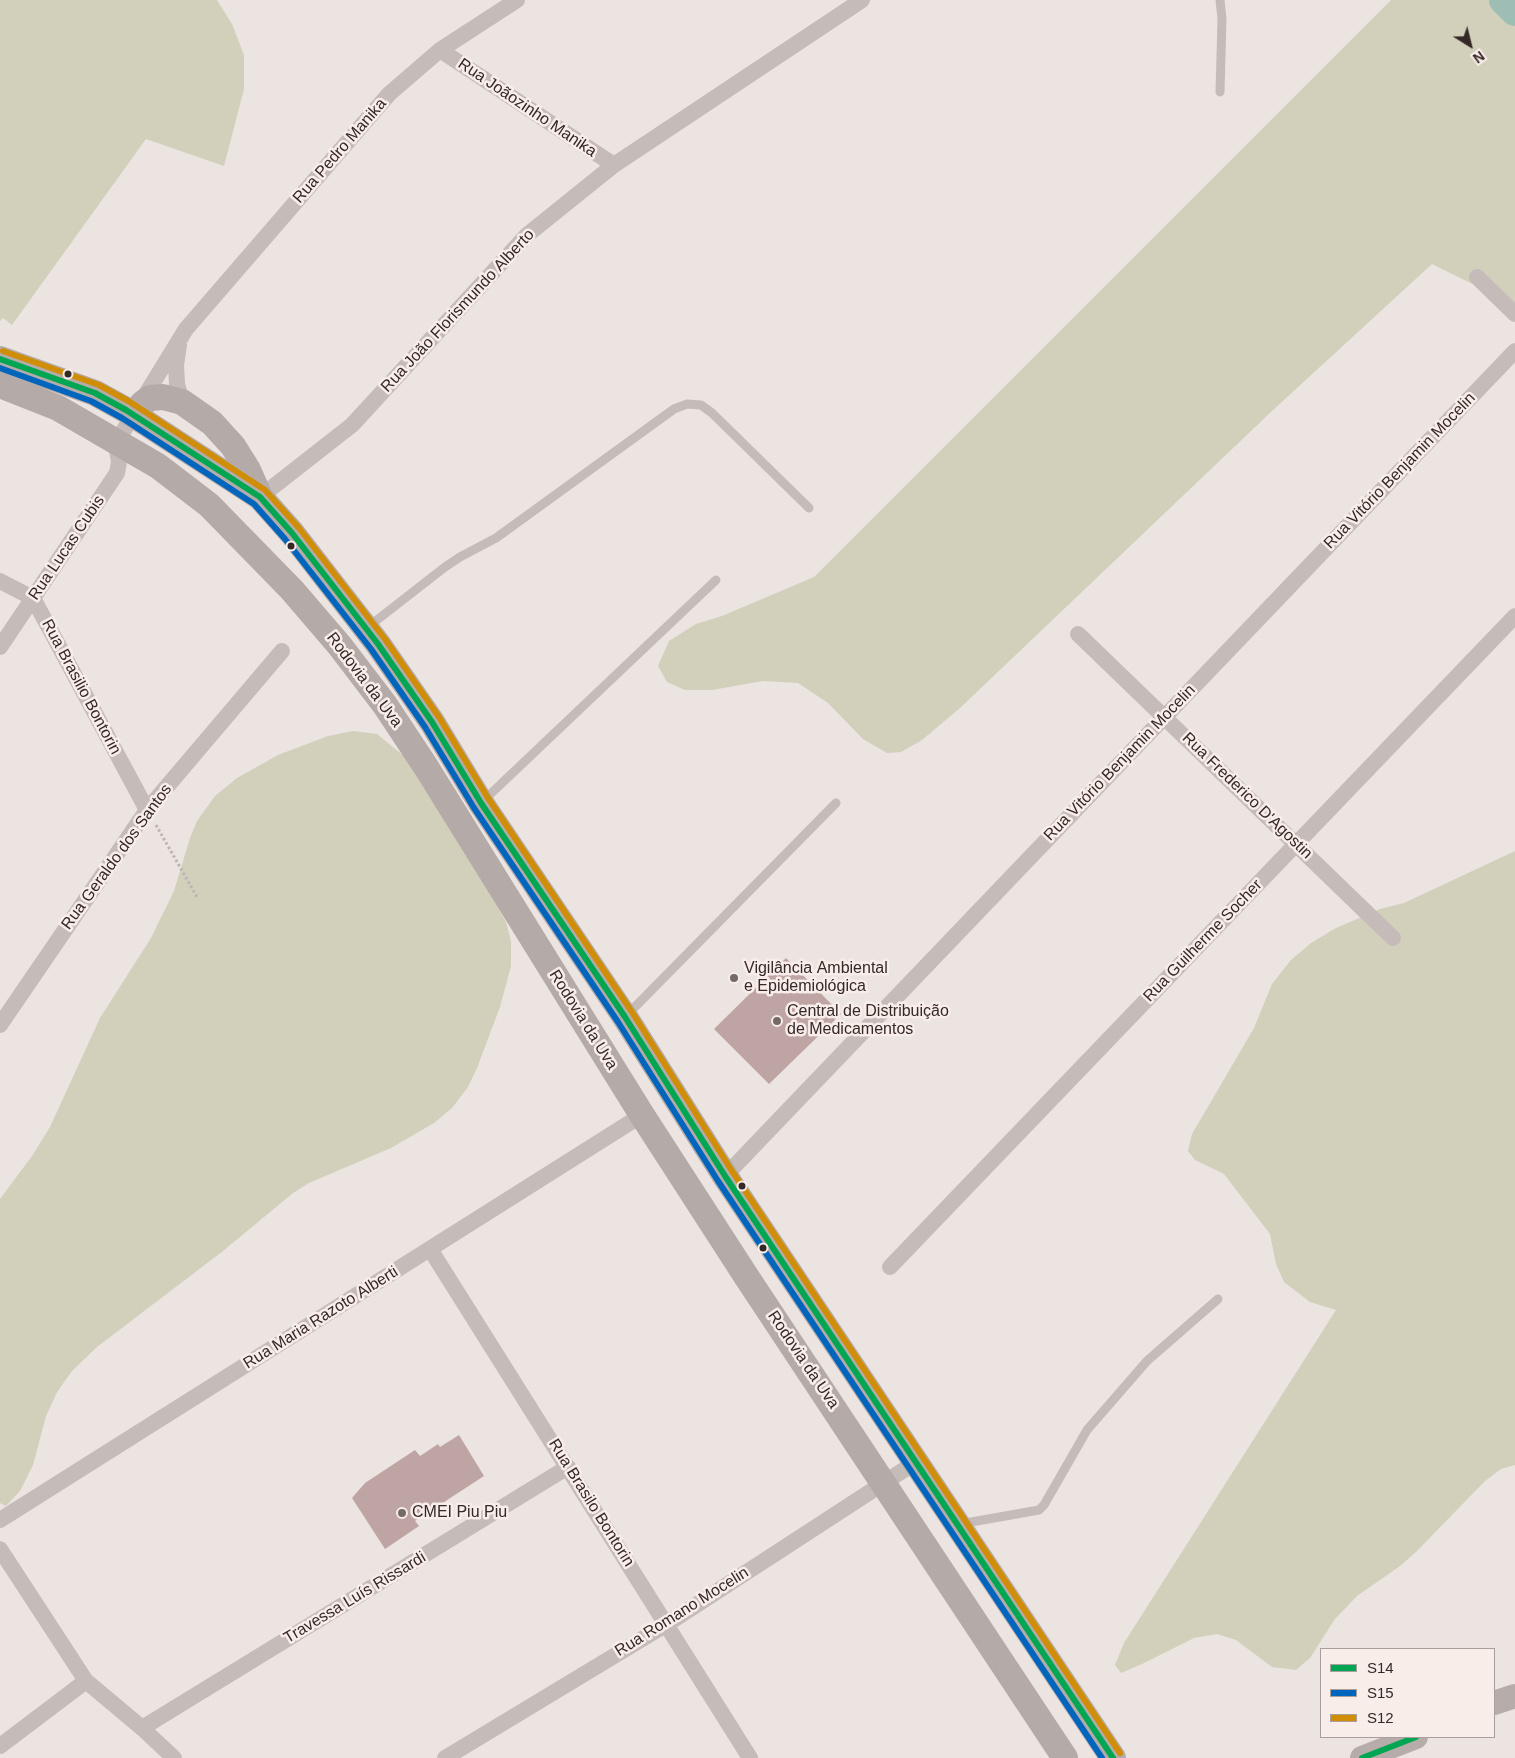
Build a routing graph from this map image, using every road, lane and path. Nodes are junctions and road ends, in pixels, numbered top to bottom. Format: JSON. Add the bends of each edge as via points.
{"nodes":[{"id":1,"x":517,"y":0,"type":"edge"},
{"id":2,"x":862,"y":0,"type":"edge"},
{"id":3,"x":1220,"y":0,"type":"edge"},
{"id":4,"x":440,"y":50,"type":"junction"},
{"id":5,"x":1220,"y":92,"type":"dead end"},
{"id":6,"x":614,"y":165,"type":"junction"},
{"id":7,"x":1477,"y":277,"type":"dead end"},
{"id":8,"x":1515,"y":314,"type":"edge"},
{"id":9,"x":186,"y":329,"type":"junction"},
{"id":10,"x":1515,"y":351,"type":"edge"},
{"id":11,"x":0,"y":359,"type":"edge"},
{"id":12,"x":0,"y":385,"type":"edge"},
{"id":13,"x":182,"y":402,"type":"junction"},
{"id":14,"x":133,"y":415,"type":"junction"},
{"id":15,"x":116,"y":443,"type":"junction"},
{"id":16,"x":260,"y":496,"type":"junction"},
{"id":17,"x":809,"y":508,"type":"dead end"},
{"id":18,"x":716,"y":580,"type":"dead end"},
{"id":19,"x":0,"y":581,"type":"edge"},
{"id":20,"x":33,"y":598,"type":"junction"},
{"id":21,"x":1515,"y":616,"type":"edge"},
{"id":22,"x":366,"y":629,"type":"junction"},
{"id":23,"x":1078,"y":634,"type":"dead end"},
{"id":24,"x":0,"y":647,"type":"edge"},
{"id":25,"x":282,"y":651,"type":"dead end"},
{"id":26,"x":1165,"y":717,"type":"junction"},
{"id":27,"x":481,"y":803,"type":"junction"},
{"id":28,"x":836,"y":803,"type":"dead end"},
{"id":29,"x":147,"y":810,"type":"junction"},
{"id":30,"x":1296,"y":844,"type":"junction"},
{"id":31,"x":197,"y":897,"type":"dead end"},
{"id":32,"x":1393,"y":938,"type":"dead end"},
{"id":33,"x":625,"y":1017,"type":"junction"},
{"id":34,"x":0,"y":1025,"type":"edge"},
{"id":35,"x":642,"y":1115,"type":"junction"},
{"id":36,"x":725,"y":1176,"type":"junction"},
{"id":37,"x":430,"y":1249,"type":"junction"},
{"id":38,"x":890,"y":1267,"type":"dead end"},
{"id":39,"x":1218,"y":1299,"type":"dead end"},
{"id":40,"x":916,"y":1462,"type":"junction"},
{"id":41,"x":568,"y":1467,"type":"junction"},
{"id":42,"x":884,"y":1483,"type":"junction"},
{"id":43,"x":0,"y":1520,"type":"edge"},
{"id":44,"x":958,"y":1524,"type":"junction"},
{"id":45,"x":0,"y":1549,"type":"edge"},
{"id":46,"x":666,"y":1624,"type":"junction"},
{"id":47,"x":86,"y":1681,"type":"junction"},
{"id":48,"x":1515,"y":1696,"type":"edge"},
{"id":49,"x":1495,"y":1703,"type":"edge"},
{"id":50,"x":142,"y":1728,"type":"junction"},
{"id":51,"x":1413,"y":1738,"type":"edge"},
{"id":52,"x":0,"y":1746,"type":"edge"},
{"id":53,"x":468,"y":1752,"type":"edge"},
{"id":54,"x":174,"y":1758,"type":"edge"},
{"id":55,"x":445,"y":1758,"type":"edge"},
{"id":56,"x":750,"y":1758,"type":"edge"},
{"id":57,"x":1065,"y":1758,"type":"edge"},
{"id":58,"x":1113,"y":1758,"type":"edge"},
{"id":59,"x":1362,"y":1758,"type":"edge"}],
"edges":[{"from":1,"to":4,"type":"street","name":"Rua Pedro Manika"},
{"from":2,"to":6,"type":"street","name":"Rua João Florismundo Alberto"},
{"from":3,"to":5,"type":"lane"},
{"from":4,"to":6,"type":"street","name":"Rua Joãozinho Manika"},
{"from":4,"to":9,"type":"street","name":"Rua Pedro Manika","via":[[389,94]]},
{"from":6,"to":16,"type":"street","name":"Rua João Florismundo Alberto","via":[[527,235],[352,425]]},
{"from":7,"to":8,"type":"street"},
{"from":9,"to":13,"type":"street","name":"Rua Pedro Manika","via":[[176,365]]},
{"from":9,"to":14,"type":"street","name":"Rua Pedro Manika"},
{"from":10,"to":26,"type":"street","name":"Rua Vitório Benjamin Mocelin"},
{"from":11,"to":14,"type":"main road","name":"Rodovia da Uva","via":[[95,392]]},
{"from":12,"to":15,"type":"main road","name":"Rodovia da Uva","via":[[58,408]]},
{"from":13,"to":14,"type":"main road","via":[[163,397],[150,398]]},
{"from":13,"to":16,"type":"main road","via":[[212,423],[234,446]]},
{"from":14,"to":15,"type":"street","name":"Rua Pedro Manika"},
{"from":14,"to":16,"type":"main road","name":"Rodovia da Uva"},
{"from":15,"to":20,"type":"street","name":"Rua Lucas Cubis","via":[[117,474]]},
{"from":15,"to":35,"type":"main road","name":"Rodovia da Uva","via":[[158,466],[210,505],[292,590],[340,646],[426,767]]},
{"from":16,"to":22,"type":"main road","name":"Rodovia da Uva"},
{"from":17,"to":22,"type":"lane","via":[[712,412],[701,405],[686,404],[674,409],[496,538],[445,567]]},
{"from":18,"to":27,"type":"lane"},
{"from":19,"to":20,"type":"street"},
{"from":20,"to":24,"type":"street","name":"Rua Lucas Cubis"},
{"from":20,"to":29,"type":"street","name":"Rua Brasilio Bontorin"},
{"from":21,"to":30,"type":"street","name":"Rua Guilherme Socher"},
{"from":22,"to":27,"type":"main road","name":"Rodovia da Uva","via":[[432,722]]},
{"from":23,"to":26,"type":"street","name":"Rua Frederico D'Agostin"},
{"from":25,"to":29,"type":"street","name":"Rua Geraldo dos Santos"},
{"from":26,"to":30,"type":"street","name":"Rua Frederico D'Agostin"},
{"from":26,"to":36,"type":"street","name":"Rua Vitório Benjamin Mocelin"},
{"from":27,"to":33,"type":"main road","name":"Rodovia da Uva"},
{"from":28,"to":33,"type":"lane"},
{"from":29,"to":31,"type":"path"},
{"from":29,"to":34,"type":"street","name":"Rua Geraldo dos Santos"},
{"from":30,"to":32,"type":"street","name":"Rua Frederico D'Agostin"},
{"from":30,"to":38,"type":"street","name":"Rua Guilherme Socher"},
{"from":33,"to":36,"type":"main road","name":"Rodovia da Uva"},
{"from":35,"to":37,"type":"street","name":"Rua Maria Razoto Alberti"},
{"from":35,"to":42,"type":"main road","name":"Rodovia da Uva"},
{"from":36,"to":40,"type":"main road","name":"Rodovia da Uva"},
{"from":37,"to":41,"type":"street","name":"Rua Brasilo Bontorin"},
{"from":37,"to":43,"type":"street","name":"Rua Maria Razoto Alberti"},
{"from":39,"to":44,"type":"lane","via":[[1147,1361],[1087,1430],[1039,1510]]},
{"from":40,"to":42,"type":"street","name":"Rua Romano Mocelin"},
{"from":40,"to":44,"type":"main road","name":"Rodovia da Uva"},
{"from":41,"to":46,"type":"street","name":"Rua Brasilo Bontorin"},
{"from":41,"to":50,"type":"street","name":"Travessa Luís Rissardi"},
{"from":42,"to":46,"type":"street","name":"Rua Romano Mocelin"},
{"from":42,"to":57,"type":"main road","name":"Rodovia da Uva"},
{"from":44,"to":58,"type":"main road","name":"Rodovia da Uva"},
{"from":45,"to":47,"type":"street"},
{"from":46,"to":53,"type":"street","name":"Rua Romano Mocelin"},
{"from":46,"to":56,"type":"street","name":"Rua Brasilo Bontorin"},
{"from":47,"to":50,"type":"street"},
{"from":47,"to":52,"type":"street"},
{"from":48,"to":49,"type":"street"},
{"from":50,"to":54,"type":"street"},
{"from":51,"to":59,"type":"street"},
{"from":53,"to":55,"type":"street","name":"Rua Romano Mocelin"}]}
